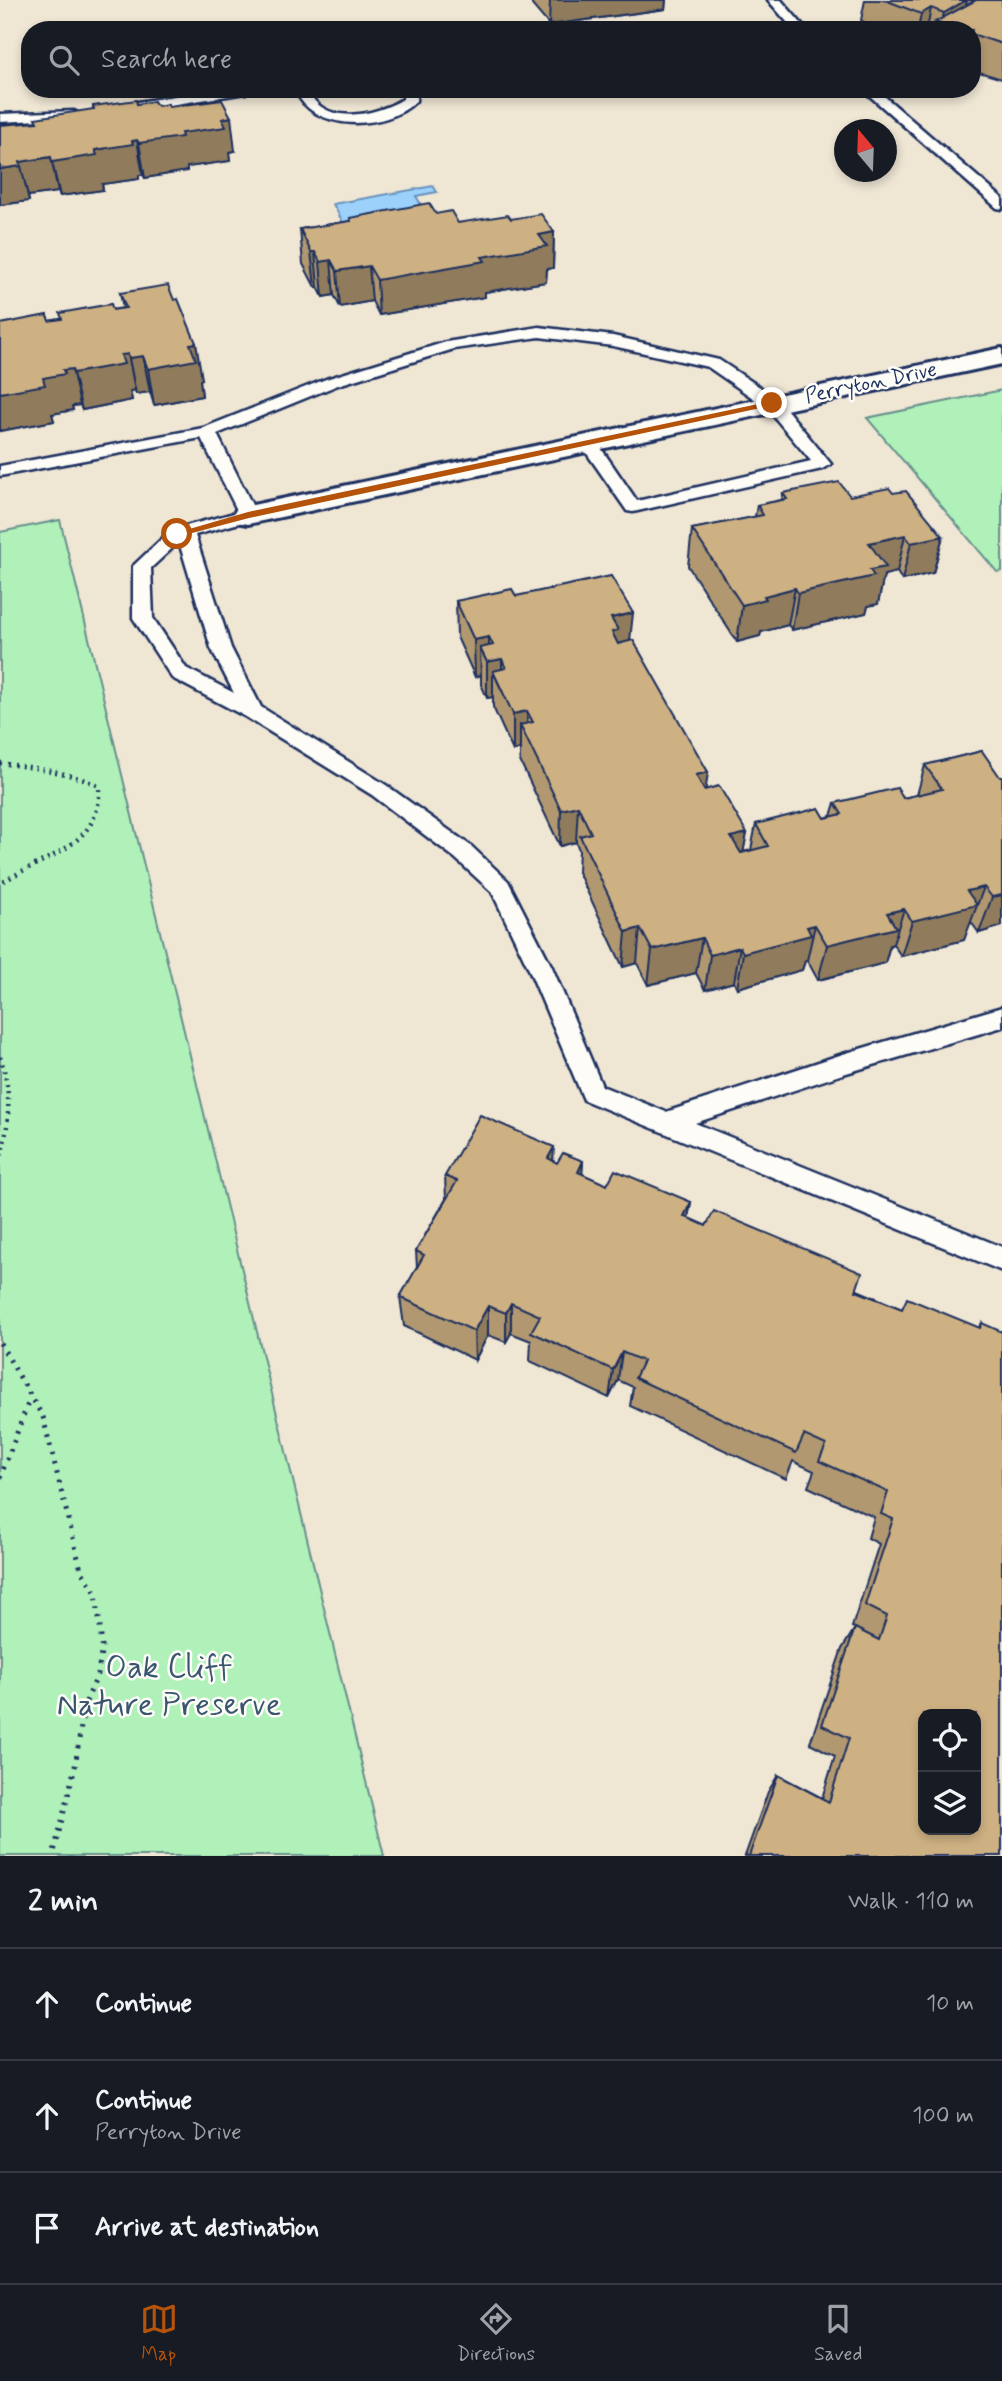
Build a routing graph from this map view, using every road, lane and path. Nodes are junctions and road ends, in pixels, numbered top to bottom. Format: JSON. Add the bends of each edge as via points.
{"nodes":[{"id":1,"x":774,"y":0,"type":"edge"},
{"id":2,"x":793,"y":21,"type":"edge"},
{"id":3,"x":187,"y":98,"type":"edge"},
{"id":4,"x":305,"y":98,"type":"edge"},
{"id":5,"x":410,"y":98,"type":"edge"},
{"id":6,"x":878,"y":98,"type":"edge"},
{"id":7,"x":114,"y":109,"type":"edge"},
{"id":8,"x":88,"y":113,"type":"edge"},
{"id":9,"x":0,"y":118,"type":"edge"},
{"id":10,"x":1002,"y":205,"type":"edge"},
{"id":11,"x":1002,"y":356,"type":"edge"},
{"id":12,"x":772,"y":403,"type":"junction"},
{"id":13,"x":207,"y":432,"type":"junction"},
{"id":14,"x":588,"y":442,"type":"junction"},
{"id":15,"x":0,"y":471,"type":"edge"},
{"id":16,"x":248,"y":515,"type":"junction"},
{"id":17,"x":185,"y":532,"type":"junction"},
{"id":18,"x":253,"y":712,"type":"junction"},
{"id":19,"x":0,"y":763,"type":"edge"},
{"id":20,"x":0,"y":884,"type":"edge"},
{"id":21,"x":1002,"y":1017,"type":"edge"},
{"id":22,"x":0,"y":1056,"type":"edge"},
{"id":23,"x":667,"y":1122,"type":"junction"},
{"id":24,"x":0,"y":1159,"type":"edge"},
{"id":25,"x":1002,"y":1259,"type":"edge"},
{"id":26,"x":0,"y":1343,"type":"edge"},
{"id":27,"x":30,"y":1398,"type":"junction"},
{"id":28,"x":0,"y":1478,"type":"edge"},
{"id":29,"x":52,"y":1856,"type":"edge"}],
"edges":[{"from":1,"to":2,"type":"lane"},
{"from":3,"to":7,"type":"lane"},
{"from":4,"to":5,"type":"lane","via":[[317,111],[349,118],[399,108]]},
{"from":6,"to":10,"type":"lane"},
{"from":8,"to":9,"type":"lane"},
{"from":11,"to":12,"type":"street","name":"Perryton Drive"},
{"from":12,"to":13,"type":"lane","via":[[713,363],[613,341],[539,332],[452,345],[332,382]]},
{"from":12,"to":14,"type":"street","name":"Perryton Drive"},
{"from":12,"to":14,"type":"lane","via":[[822,464],[632,507]]},
{"from":13,"to":15,"type":"lane"},
{"from":13,"to":16,"type":"lane"},
{"from":14,"to":16,"type":"street","name":"Perryton Drive"},
{"from":16,"to":17,"type":"lane"},
{"from":17,"to":18,"type":"lane","via":[[221,649]]},
{"from":17,"to":18,"type":"lane","via":[[142,566],[143,618],[179,673]]},
{"from":18,"to":23,"type":"lane","via":[[379,790],[463,852],[500,887],[540,967],[593,1093]]},
{"from":19,"to":20,"type":"path","via":[[86,778],[99,786],[102,799],[99,812],[81,838]]},
{"from":21,"to":23,"type":"lane"},
{"from":22,"to":24,"type":"path","via":[[6,1074],[9,1124]]},
{"from":23,"to":25,"type":"lane","via":[[907,1224]]},
{"from":26,"to":27,"type":"path"},
{"from":27,"to":28,"type":"path"},
{"from":27,"to":29,"type":"path","via":[[43,1417],[81,1570],[96,1593],[102,1646],[98,1674],[84,1706],[75,1767]]}]}
